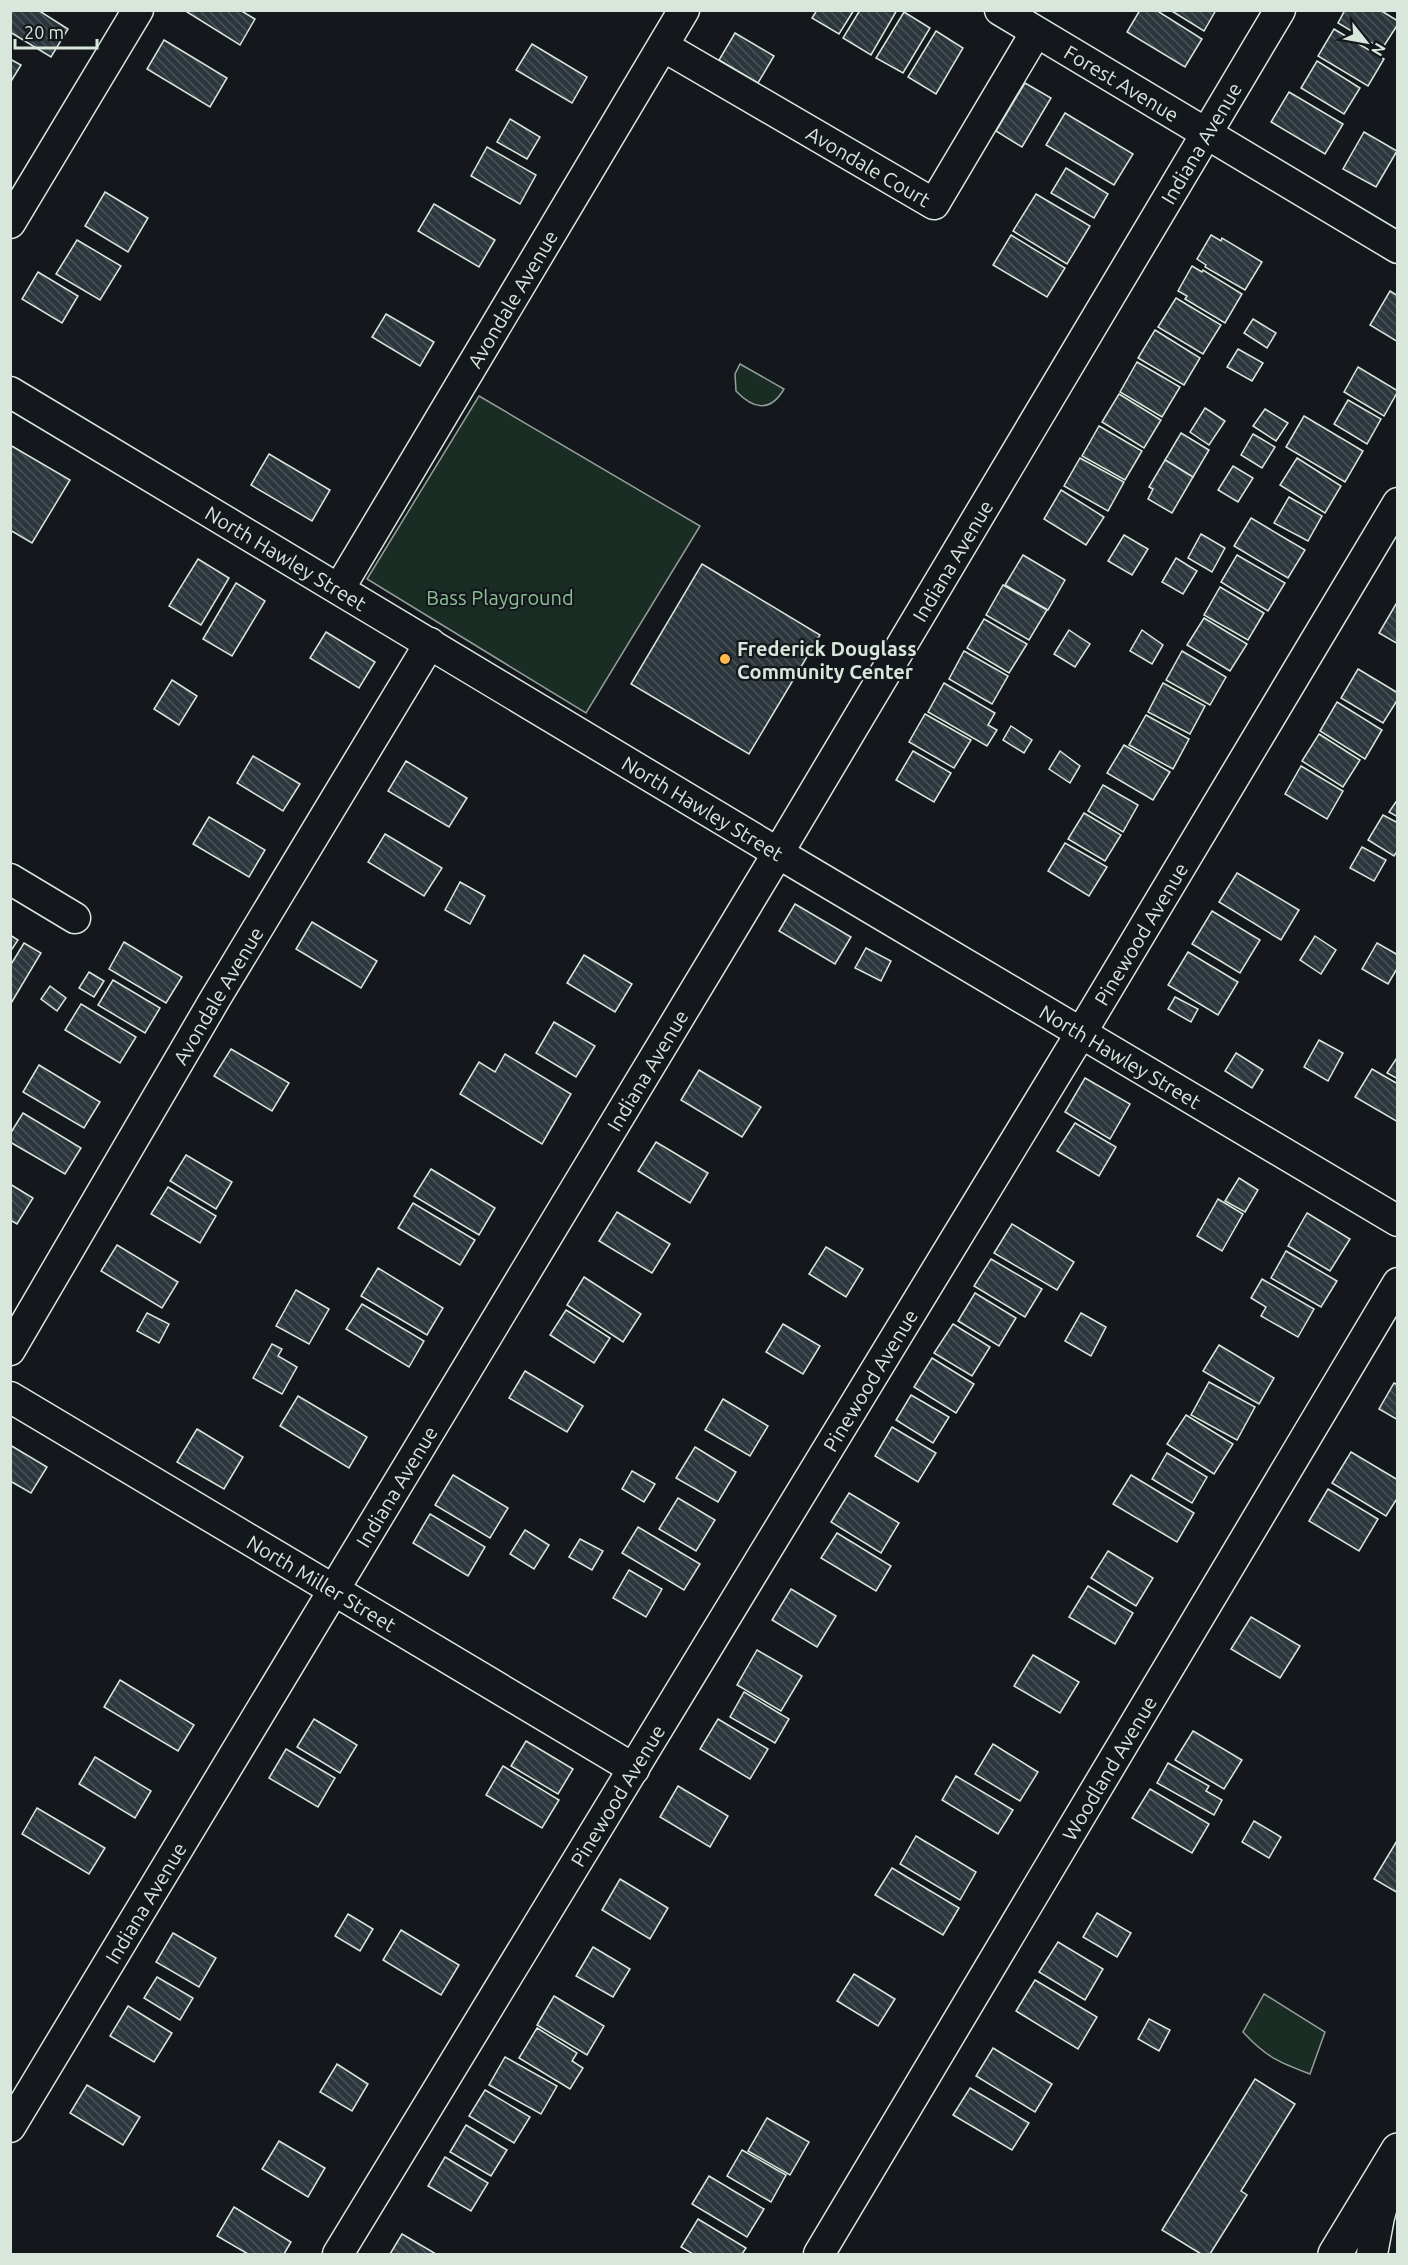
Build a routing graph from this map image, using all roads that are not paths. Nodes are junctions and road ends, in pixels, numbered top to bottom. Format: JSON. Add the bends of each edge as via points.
{"nodes":[{"id":1,"x":138,"y":10,"type":"edge"},
{"id":2,"x":684,"y":10,"type":"edge"},
{"id":3,"x":1000,"y":10,"type":"edge"},
{"id":4,"x":1280,"y":10,"type":"edge"},
{"id":5,"x":1036,"y":32,"type":"junction"},
{"id":6,"x":663,"y":46,"type":"junction"},
{"id":7,"x":1206,"y":134,"type":"junction"},
{"id":8,"x":10,"y":223,"type":"edge"},
{"id":9,"x":1398,"y":248,"type":"edge"},
{"id":10,"x":10,"y":392,"type":"edge"},
{"id":11,"x":1398,"y":503,"type":"edge"},
{"id":12,"x":339,"y":589,"type":"junction"},
{"id":13,"x":430,"y":643,"type":"junction"},
{"id":14,"x":778,"y":853,"type":"junction"},
{"id":15,"x":10,"y":879,"type":"edge"},
{"id":16,"x":75,"y":918,"type":"dead end"},
{"id":17,"x":1080,"y":1033,"type":"junction"},
{"id":18,"x":1398,"y":1221,"type":"edge"},
{"id":19,"x":1398,"y":1283,"type":"edge"},
{"id":20,"x":10,"y":1350,"type":"edge"},
{"id":21,"x":10,"y":1397,"type":"edge"},
{"id":22,"x":334,"y":1590,"type":"junction"},
{"id":23,"x":634,"y":1769,"type":"junction"},
{"id":24,"x":10,"y":2127,"type":"edge"},
{"id":25,"x":1398,"y":2151,"type":"edge"},
{"id":26,"x":338,"y":2254,"type":"edge"},
{"id":27,"x":819,"y":2254,"type":"edge"},
{"id":28,"x":1335,"y":2254,"type":"edge"},
{"id":29,"x":1372,"y":2254,"type":"edge"}],
"edges":[{"from":1,"to":8,"type":"street"},
{"from":2,"to":6,"type":"street","name":"Avondale Avenue"},
{"from":3,"to":5,"type":"street","name":"Forest Avenue"},
{"from":4,"to":7,"type":"street","name":"Indiana Avenue"},
{"from":5,"to":6,"type":"street","name":"Avondale Court","via":[[934,204]]},
{"from":5,"to":7,"type":"street","name":"Forest Avenue"},
{"from":6,"to":12,"type":"street","name":"Avondale Avenue"},
{"from":7,"to":9,"type":"street","name":"Forest Avenue"},
{"from":7,"to":14,"type":"street","name":"Indiana Avenue"},
{"from":10,"to":12,"type":"street","name":"North Hawley Street"},
{"from":11,"to":17,"type":"street","name":"Pinewood Avenue"},
{"from":12,"to":13,"type":"street","name":"North Hawley Street"},
{"from":13,"to":14,"type":"street","name":"North Hawley Street"},
{"from":13,"to":20,"type":"street","name":"Avondale Avenue","via":[[214,999]]},
{"from":14,"to":17,"type":"street","name":"North Hawley Street"},
{"from":14,"to":22,"type":"street","name":"Indiana Avenue"},
{"from":15,"to":16,"type":"street"},
{"from":17,"to":18,"type":"street","name":"North Hawley Street"},
{"from":17,"to":23,"type":"street","name":"Pinewood Avenue"},
{"from":19,"to":27,"type":"street","name":"Woodland Avenue"},
{"from":21,"to":22,"type":"street","name":"North Miller Street"},
{"from":22,"to":23,"type":"street","name":"North Miller Street"},
{"from":22,"to":24,"type":"street","name":"Indiana Avenue"},
{"from":23,"to":26,"type":"street","name":"Pinewood Avenue"},
{"from":25,"to":28,"type":"main road"},
{"from":25,"to":29,"type":"street"}]}
